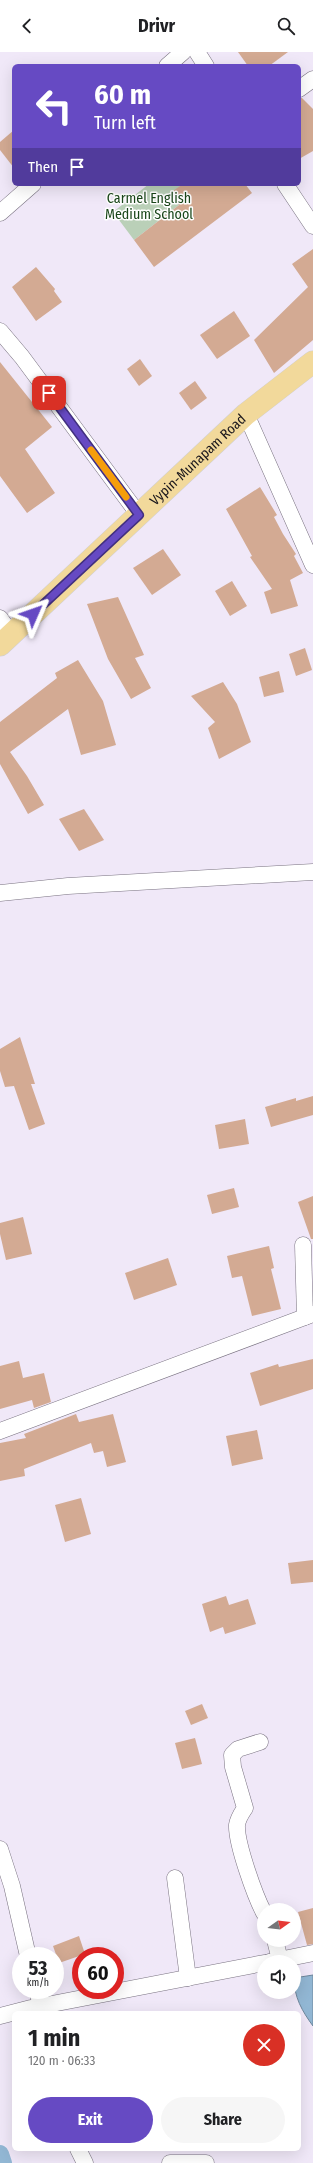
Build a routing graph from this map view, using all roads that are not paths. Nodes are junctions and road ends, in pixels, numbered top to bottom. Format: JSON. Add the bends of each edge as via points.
{"nodes":[{"id":1,"x":183,"y":52,"type":"edge"},
{"id":2,"x":197,"y":52,"type":"edge"},
{"id":3,"x":169,"y":64,"type":"edge"},
{"id":4,"x":205,"y":64,"type":"edge"},
{"id":5,"x":313,"y":79,"type":"edge"},
{"id":6,"x":301,"y":88,"type":"edge"},
{"id":7,"x":31,"y":186,"type":"edge"},
{"id":8,"x":286,"y":186,"type":"edge"},
{"id":9,"x":0,"y":213,"type":"edge"},
{"id":10,"x":313,"y":226,"type":"edge"},
{"id":11,"x":0,"y":331,"type":"edge"},
{"id":12,"x":313,"y":362,"type":"edge"},
{"id":13,"x":246,"y":414,"type":"junction"},
{"id":14,"x":139,"y":515,"type":"junction"},
{"id":15,"x":313,"y":564,"type":"edge"},
{"id":16,"x":4,"y":632,"type":"edge"},
{"id":17,"x":313,"y":872,"type":"edge"},
{"id":18,"x":0,"y":893,"type":"edge"},
{"id":19,"x":303,"y":1245,"type":"dead end"},
{"id":20,"x":309,"y":1315,"type":"edge"},
{"id":21,"x":0,"y":1431,"type":"edge"},
{"id":22,"x":260,"y":1742,"type":"dead end"},
{"id":23,"x":0,"y":1849,"type":"edge"},
{"id":24,"x":175,"y":1878,"type":"dead end"},
{"id":25,"x":258,"y":1903,"type":"edge"},
{"id":26,"x":26,"y":1947,"type":"edge"},
{"id":27,"x":313,"y":1954,"type":"edge"},
{"id":28,"x":301,"y":1956,"type":"edge"},
{"id":29,"x":257,"y":1964,"type":"edge"},
{"id":30,"x":188,"y":1978,"type":"junction"},
{"id":31,"x":36,"y":1999,"type":"edge"},
{"id":32,"x":35,"y":2009,"type":"edge"},
{"id":33,"x":25,"y":2011,"type":"edge"},
{"id":34,"x":12,"y":2014,"type":"edge"},
{"id":35,"x":0,"y":2016,"type":"edge"},
{"id":36,"x":79,"y":2151,"type":"edge"},
{"id":37,"x":85,"y":2163,"type":"edge"},
{"id":38,"x":170,"y":2163,"type":"edge"},
{"id":39,"x":206,"y":2163,"type":"edge"}],
"edges":[{"from":1,"to":3,"type":"street"},
{"from":2,"to":4,"type":"street"},
{"from":5,"to":6,"type":"street"},
{"from":7,"to":9,"type":"street"},
{"from":8,"to":10,"type":"street"},
{"from":11,"to":14,"type":"street"},
{"from":12,"to":13,"type":"main road","name":"Vypin-Munapam Road"},
{"from":13,"to":14,"type":"main road","name":"Vypin-Munapam Road"},
{"from":13,"to":15,"type":"street"},
{"from":14,"to":16,"type":"main road","name":"Vypin-Munapam Road"},
{"from":17,"to":18,"type":"street","via":[[68,886]]},
{"from":19,"to":20,"type":"street"},
{"from":20,"to":21,"type":"street"},
{"from":22,"to":25,"type":"street","via":[[238,1748],[232,1755],[245,1808],[239,1816],[237,1826],[239,1840]]},
{"from":23,"to":26,"type":"street","via":[[12,1886]]},
{"from":24,"to":30,"type":"street"},
{"from":27,"to":28,"type":"street"},
{"from":29,"to":30,"type":"street"},
{"from":30,"to":32,"type":"street"},
{"from":31,"to":32,"type":"street"},
{"from":32,"to":33,"type":"street"},
{"from":34,"to":35,"type":"street"},
{"from":36,"to":37,"type":"street"},
{"from":38,"to":39,"type":"street"}]}
